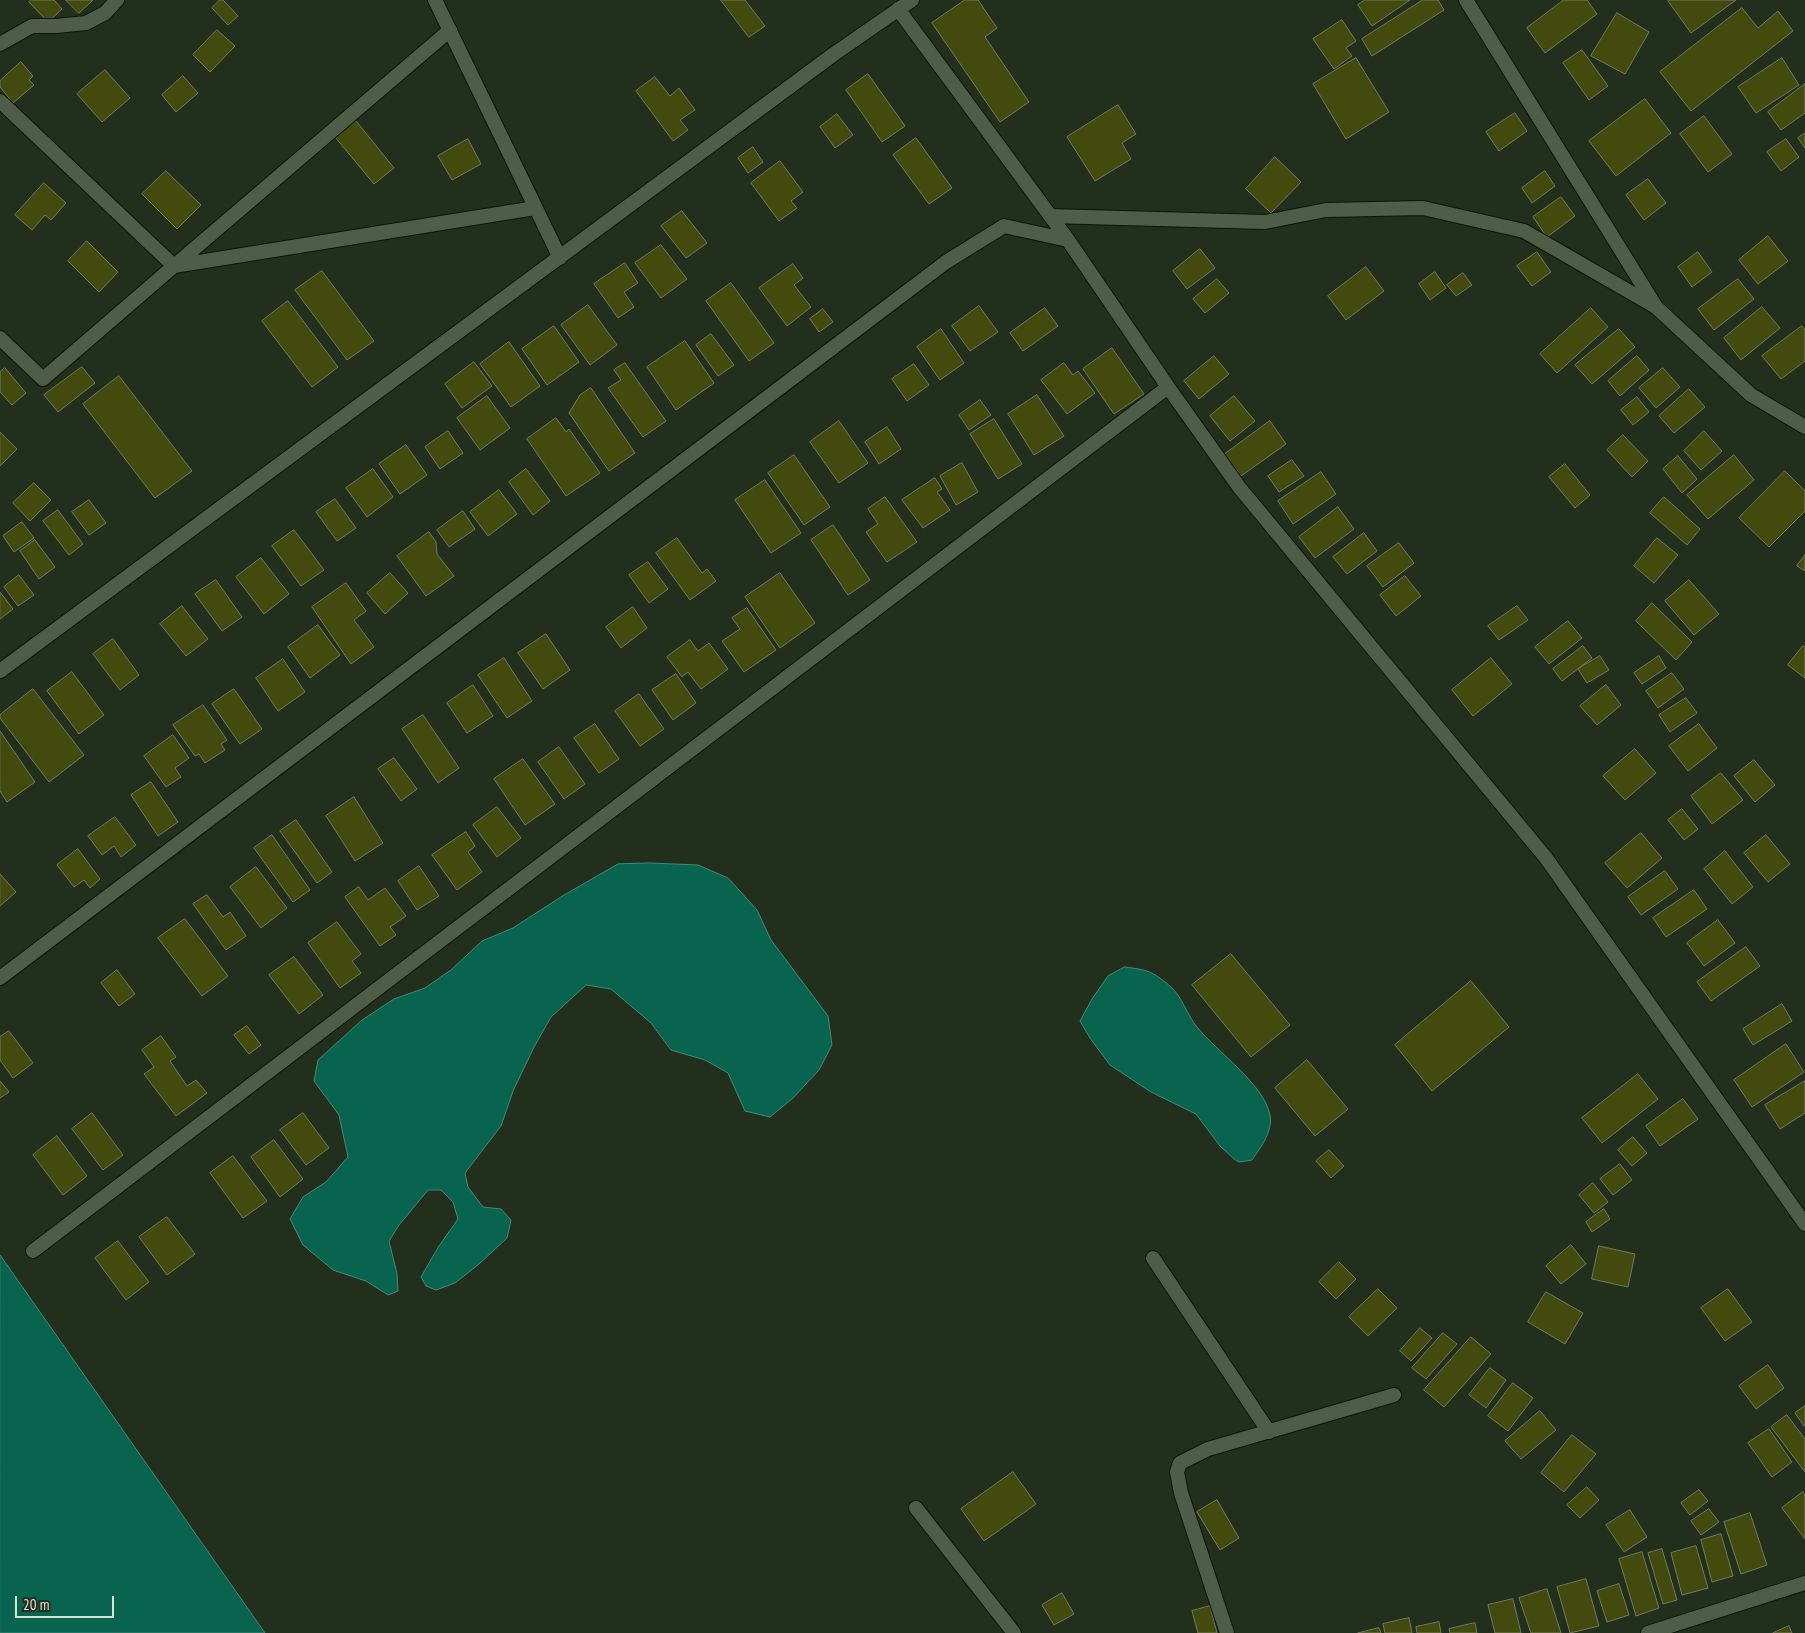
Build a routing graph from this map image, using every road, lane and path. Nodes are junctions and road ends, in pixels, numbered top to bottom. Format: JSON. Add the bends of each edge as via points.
{"nodes":[{"id":1,"x":117,"y":0,"type":"edge"},
{"id":2,"x":435,"y":0,"type":"edge"},
{"id":3,"x":912,"y":0,"type":"edge"},
{"id":4,"x":1466,"y":0,"type":"edge"},
{"id":5,"x":898,"y":9,"type":"junction"},
{"id":6,"x":450,"y":30,"type":"junction"},
{"id":7,"x":0,"y":44,"type":"edge"},
{"id":8,"x":0,"y":101,"type":"edge"},
{"id":9,"x":535,"y":208,"type":"junction"},
{"id":10,"x":1050,"y":216,"type":"junction"},
{"id":11,"x":1068,"y":240,"type":"junction"},
{"id":12,"x":560,"y":258,"type":"junction"},
{"id":13,"x":174,"y":266,"type":"junction"},
{"id":14,"x":1656,"y":307,"type":"junction"},
{"id":15,"x":0,"y":338,"type":"edge"},
{"id":16,"x":1168,"y":387,"type":"junction"},
{"id":17,"x":1805,"y":427,"type":"edge"},
{"id":18,"x":0,"y":671,"type":"edge"},
{"id":19,"x":0,"y":978,"type":"edge"},
{"id":20,"x":1805,"y":1224,"type":"edge"},
{"id":21,"x":33,"y":1251,"type":"dead end"},
{"id":22,"x":1153,"y":1258,"type":"dead end"},
{"id":23,"x":1394,"y":1395,"type":"dead end"},
{"id":24,"x":1270,"y":1432,"type":"junction"},
{"id":25,"x":916,"y":1508,"type":"dead end"},
{"id":26,"x":1805,"y":1583,"type":"edge"},
{"id":27,"x":1014,"y":1633,"type":"edge"},
{"id":28,"x":1228,"y":1633,"type":"edge"},
{"id":29,"x":1648,"y":1633,"type":"edge"}],
"edges":[{"from":1,"to":7,"type":"street","via":[[105,13],[86,23],[32,26]]},
{"from":2,"to":6,"type":"street"},
{"from":3,"to":5,"type":"street"},
{"from":4,"to":14,"type":"street"},
{"from":5,"to":10,"type":"street"},
{"from":5,"to":12,"type":"street"},
{"from":6,"to":9,"type":"street"},
{"from":6,"to":13,"type":"street"},
{"from":8,"to":13,"type":"street"},
{"from":9,"to":12,"type":"street"},
{"from":9,"to":13,"type":"street"},
{"from":10,"to":11,"type":"street"},
{"from":10,"to":14,"type":"street","via":[[1265,222],[1326,210],[1423,208],[1524,231]]},
{"from":11,"to":16,"type":"street"},
{"from":11,"to":19,"type":"street","via":[[1004,226],[946,262]]},
{"from":12,"to":18,"type":"street"},
{"from":13,"to":15,"type":"street","via":[[43,379]]},
{"from":14,"to":17,"type":"street","via":[[1751,395]]},
{"from":16,"to":20,"type":"street","via":[[1239,487],[1546,858]]},
{"from":16,"to":21,"type":"street"},
{"from":22,"to":24,"type":"street"},
{"from":23,"to":24,"type":"street"},
{"from":24,"to":28,"type":"street","via":[[1208,1449],[1180,1463],[1177,1472]]},
{"from":25,"to":27,"type":"street"},
{"from":26,"to":29,"type":"street"}]}
